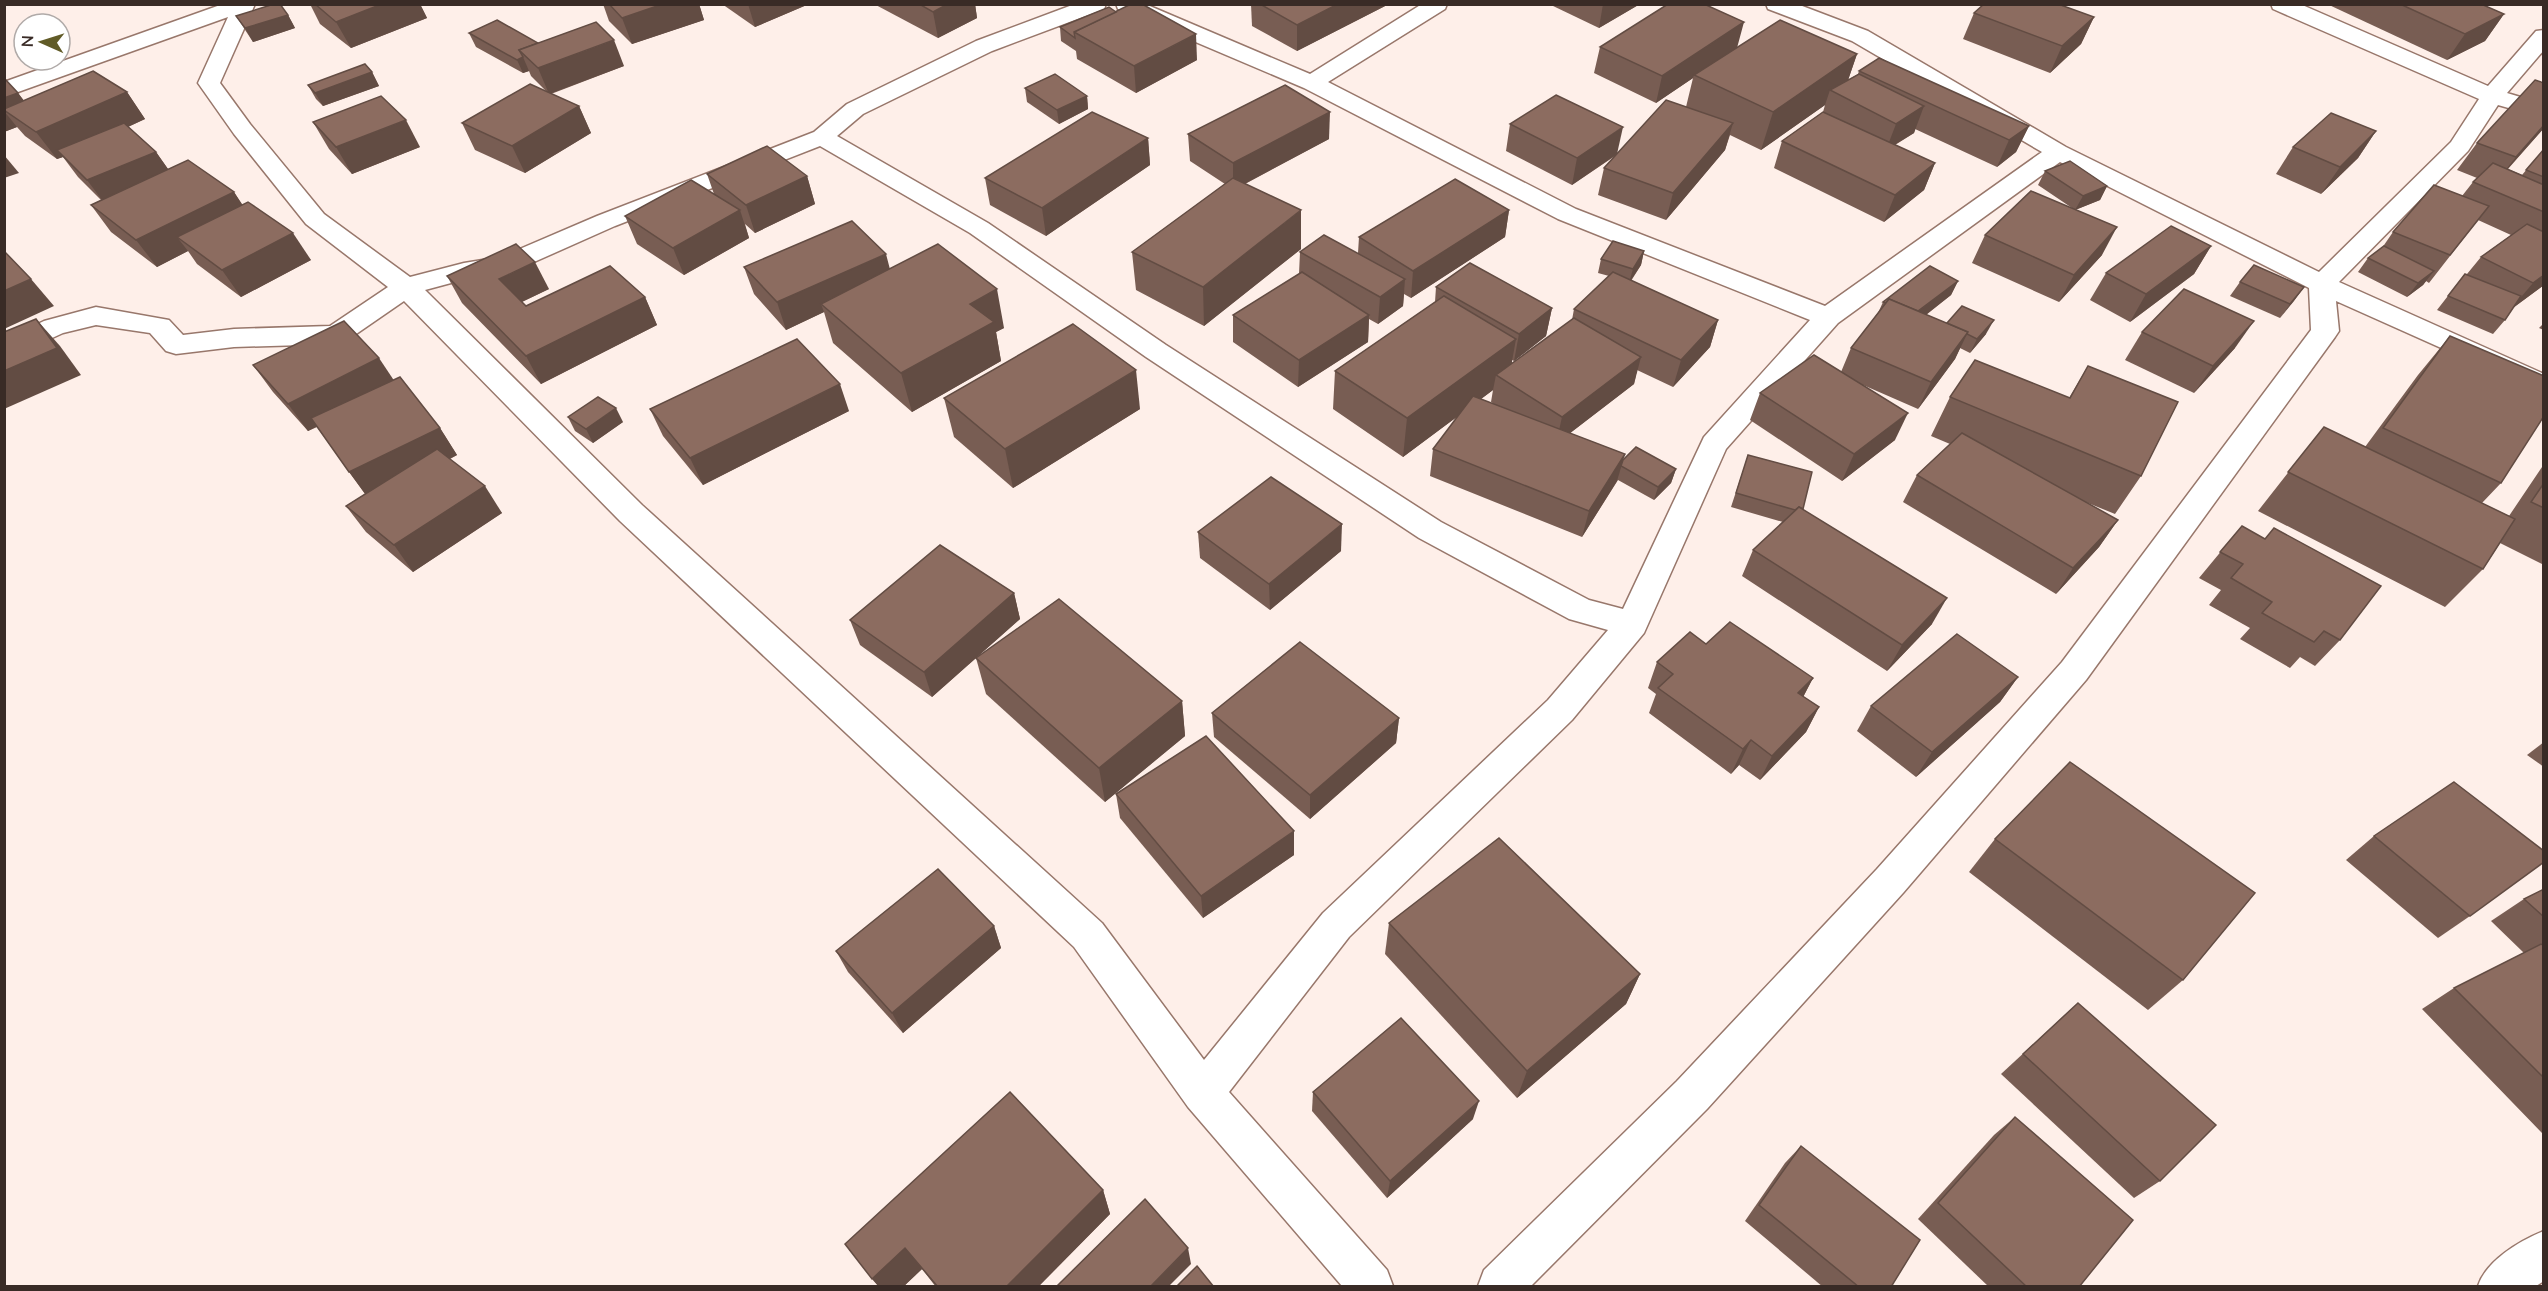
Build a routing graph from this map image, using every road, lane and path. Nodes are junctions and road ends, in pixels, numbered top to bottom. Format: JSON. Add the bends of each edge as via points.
{"nodes":[{"id":1,"x":1096,"y":4,"type":"edge"},
{"id":2,"x":1126,"y":4,"type":"edge"},
{"id":3,"x":1437,"y":4,"type":"edge"},
{"id":4,"x":1776,"y":4,"type":"edge"},
{"id":5,"x":2281,"y":4,"type":"edge"},
{"id":6,"x":2544,"y":36,"type":"edge"},
{"id":7,"x":1312,"y":83,"type":"junction"},
{"id":8,"x":4,"y":90,"type":"edge"},
{"id":9,"x":2492,"y":96,"type":"junction"},
{"id":10,"x":2544,"y":111,"type":"edge"},
{"id":11,"x":822,"y":137,"type":"junction"},
{"id":12,"x":2058,"y":152,"type":"junction"},
{"id":13,"x":2322,"y":284,"type":"junction"},
{"id":14,"x":406,"y":287,"type":"junction"},
{"id":15,"x":1828,"y":317,"type":"junction"},
{"id":16,"x":4,"y":351,"type":"edge"},
{"id":17,"x":2544,"y":385,"type":"edge"},
{"id":18,"x":1632,"y":624,"type":"junction"},
{"id":19,"x":1203,"y":1093,"type":"junction"},
{"id":20,"x":2544,"y":1253,"type":"edge"},
{"id":21,"x":2500,"y":1286,"type":"edge"},
{"id":22,"x":1371,"y":1287,"type":"edge"},
{"id":23,"x":1500,"y":1287,"type":"edge"}],
"edges":[{"from":1,"to":11,"type":"street","via":[[984,46],[855,109]]},
{"from":2,"to":7,"type":"street"},
{"from":3,"to":7,"type":"street"},
{"from":4,"to":12,"type":"street","via":[[1860,36]]},
{"from":5,"to":9,"type":"street"},
{"from":6,"to":9,"type":"street"},
{"from":7,"to":15,"type":"street","via":[[1567,214]]},
{"from":8,"to":14,"type":"street","via":[[245,4],[209,83],[315,219]]},
{"from":9,"to":10,"type":"street"},
{"from":9,"to":13,"type":"street","via":[[2460,146]]},
{"from":11,"to":14,"type":"street","via":[[507,264]]},
{"from":11,"to":18,"type":"street","via":[[979,228],[1156,351],[1430,530],[1580,610]]},
{"from":12,"to":13,"type":"street"},
{"from":12,"to":15,"type":"street"},
{"from":13,"to":17,"type":"street"},
{"from":13,"to":23,"type":"street","via":[[2325,332],[2074,670],[1890,881],[1692,1095]]},
{"from":14,"to":16,"type":"street","via":[[336,335],[234,338],[176,345],[159,326],[96,316],[54,327]]},
{"from":14,"to":19,"type":"street","via":[[631,513],[1088,935]]},
{"from":15,"to":18,"type":"street","via":[[1714,444]]},
{"from":18,"to":19,"type":"street","via":[[1560,710],[1336,925]]},
{"from":19,"to":22,"type":"street"},
{"from":20,"to":21,"type":"street"}]}
